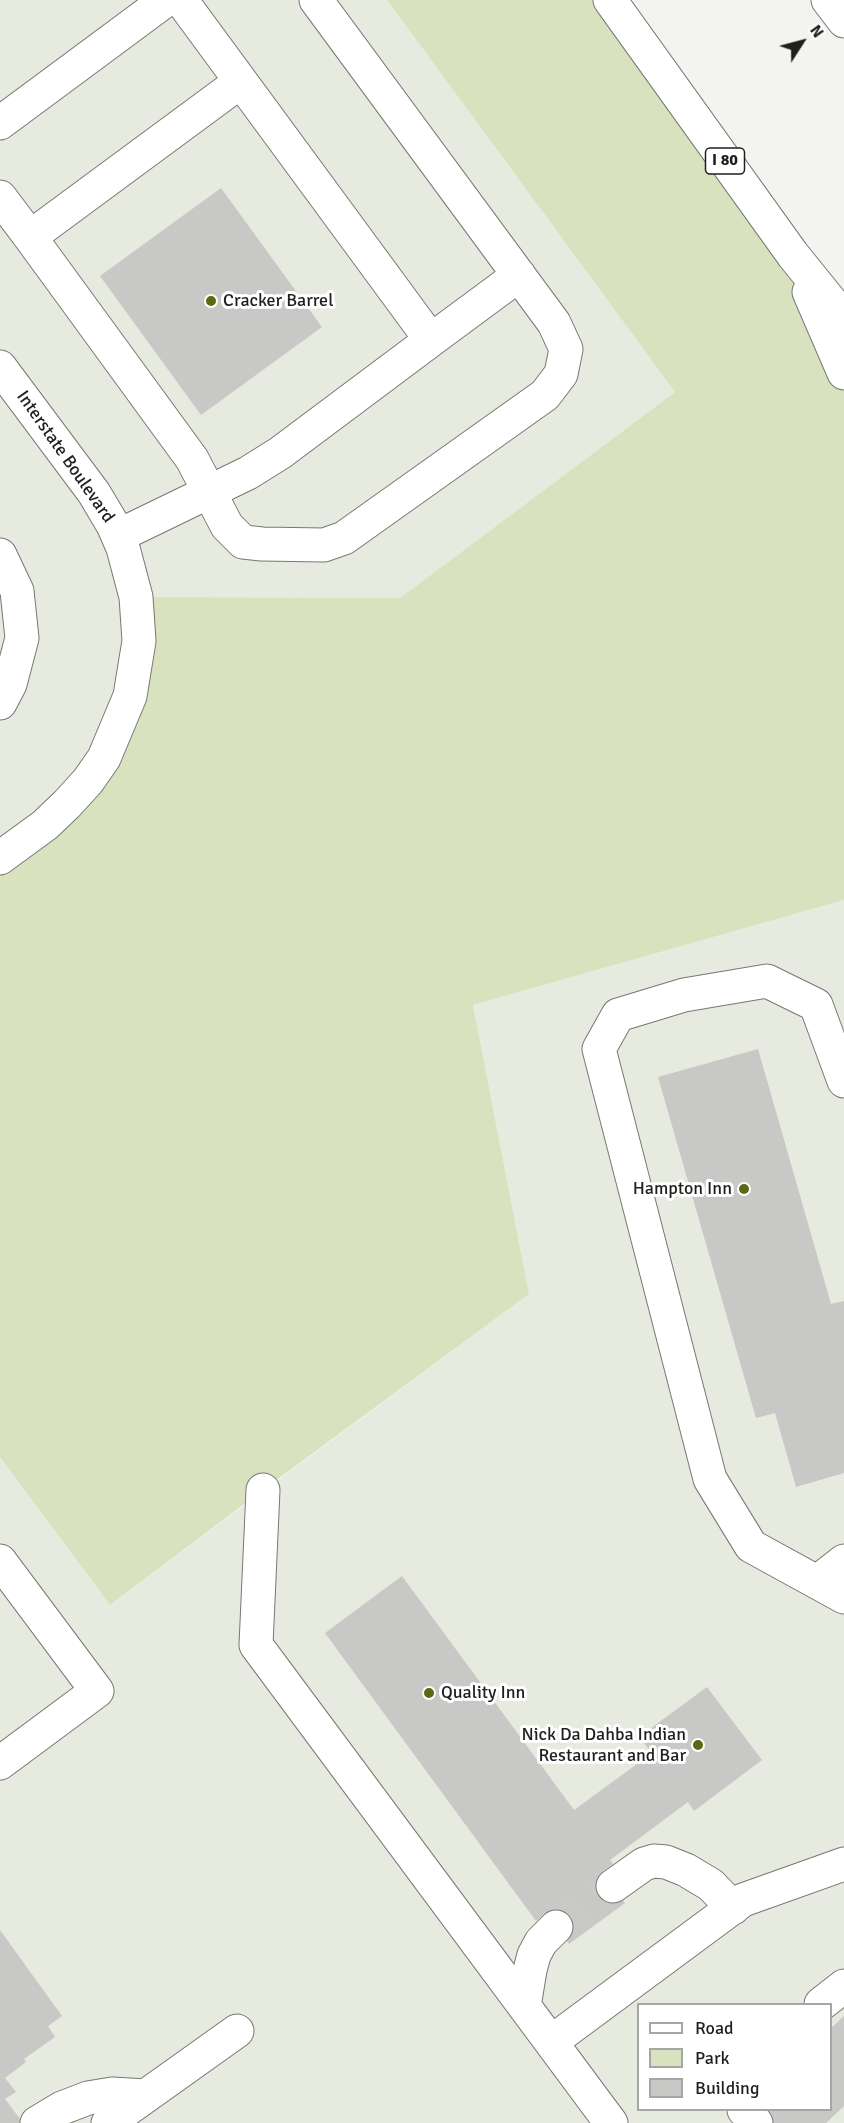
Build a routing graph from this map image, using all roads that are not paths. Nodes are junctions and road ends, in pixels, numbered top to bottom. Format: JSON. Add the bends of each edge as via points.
{"nodes":[{"id":1,"x":166,"y":0,"type":"edge"},
{"id":2,"x":181,"y":0,"type":"edge"},
{"id":3,"x":316,"y":0,"type":"edge"},
{"id":4,"x":610,"y":0,"type":"edge"},
{"id":5,"x":828,"y":0,"type":"edge"},
{"id":6,"x":844,"y":21,"type":"edge"},
{"id":7,"x":240,"y":82,"type":"junction"},
{"id":8,"x":0,"y":123,"type":"edge"},
{"id":9,"x":0,"y":197,"type":"edge"},
{"id":10,"x":30,"y":237,"type":"junction"},
{"id":11,"x":793,"y":255,"type":"junction"},
{"id":12,"x":519,"y":275,"type":"junction"},
{"id":13,"x":844,"y":318,"type":"edge"},
{"id":14,"x":431,"y":340,"type":"junction"},
{"id":15,"x":0,"y":367,"type":"edge"},
{"id":16,"x":844,"y":373,"type":"edge"},
{"id":17,"x":210,"y":492,"type":"junction"},
{"id":18,"x":118,"y":536,"type":"junction"},
{"id":19,"x":0,"y":555,"type":"edge"},
{"id":20,"x":0,"y":703,"type":"edge"},
{"id":21,"x":0,"y":858,"type":"edge"},
{"id":22,"x":844,"y":1081,"type":"edge"},
{"id":23,"x":263,"y":1490,"type":"dead end"},
{"id":24,"x":0,"y":1561,"type":"edge"},
{"id":25,"x":844,"y":1561,"type":"edge"},
{"id":26,"x":831,"y":1590,"type":"edge"},
{"id":27,"x":0,"y":1764,"type":"edge"},
{"id":28,"x":844,"y":1864,"type":"edge"},
{"id":29,"x":613,"y":1886,"type":"tunnel mouth"},
{"id":30,"x":733,"y":1908,"type":"junction"},
{"id":31,"x":556,"y":1927,"type":"tunnel mouth"},
{"id":32,"x":844,"y":1986,"type":"edge"},
{"id":33,"x":822,"y":2003,"type":"edge"},
{"id":34,"x":524,"y":2006,"type":"junction"},
{"id":35,"x":237,"y":2031,"type":"dead end"},
{"id":36,"x":551,"y":2042,"type":"junction"},
{"id":37,"x":146,"y":2096,"type":"junction"},
{"id":38,"x":746,"y":2111,"type":"edge"},
{"id":39,"x":37,"y":2123,"type":"edge"},
{"id":40,"x":108,"y":2123,"type":"edge"},
{"id":41,"x":611,"y":2123,"type":"edge"},
{"id":42,"x":756,"y":2123,"type":"edge"}],
"edges":[{"from":1,"to":8,"type":"main road"},
{"from":2,"to":7,"type":"main road"},
{"from":3,"to":12,"type":"main road"},
{"from":4,"to":11,"type":"main road","number":"I 80"},
{"from":5,"to":6,"type":"main road"},
{"from":7,"to":10,"type":"main road"},
{"from":7,"to":14,"type":"main road"},
{"from":9,"to":10,"type":"main road"},
{"from":10,"to":17,"type":"main road","via":[[192,459]]},
{"from":11,"to":13,"type":"main road","number":"I 80"},
{"from":11,"to":16,"type":"main road"},
{"from":12,"to":14,"type":"main road"},
{"from":12,"to":17,"type":"main road","via":[[554,323],[566,349],[561,374],[545,395],[344,538],[324,545],[243,542],[226,526]]},
{"from":14,"to":17,"type":"main road","via":[[280,453]]},
{"from":15,"to":18,"type":"main road","name":"Interstate Boulevard","via":[[94,493]]},
{"from":17,"to":18,"type":"main road"},
{"from":18,"to":21,"type":"main road","name":"Interstate Boulevard","via":[[136,597],[139,641],[130,696],[104,758],[88,781],[45,825]]},
{"from":19,"to":20,"type":"main road","via":[[17,591],[22,638],[10,684]]},
{"from":22,"to":26,"type":"main road","via":[[816,1005],[767,981],[684,995],[618,1015],[599,1049],[710,1479],[751,1546]]},
{"from":23,"to":34,"type":"main road","via":[[256,1645]]},
{"from":24,"to":27,"type":"main road","via":[[97,1691]]},
{"from":25,"to":26,"type":"main road"},
{"from":28,"to":30,"type":"main road","via":[[744,1900]]},
{"from":29,"to":30,"type":"main road","via":[[644,1864],[666,1862],[711,1885]]},
{"from":30,"to":36,"type":"main road"},
{"from":31,"to":34,"type":"main road","via":[[534,1955]]},
{"from":32,"to":33,"type":"main road"},
{"from":34,"to":36,"type":"main road"},
{"from":35,"to":37,"type":"main road"},
{"from":36,"to":41,"type":"main road"},
{"from":37,"to":39,"type":"main road","via":[[111,2094],[88,2098]]},
{"from":37,"to":40,"type":"main road"},
{"from":38,"to":42,"type":"main road"}]}
